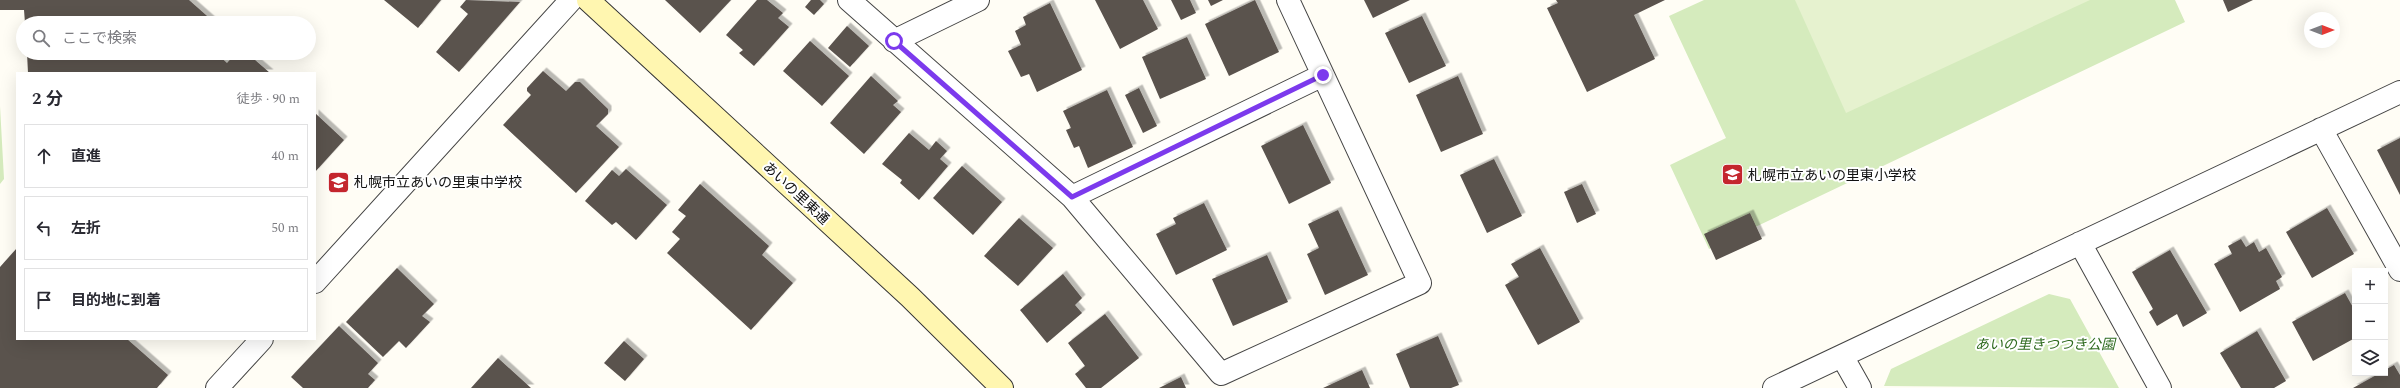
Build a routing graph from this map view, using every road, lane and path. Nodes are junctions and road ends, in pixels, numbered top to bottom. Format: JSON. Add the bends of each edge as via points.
{"nodes":[{"id":1,"x":571,"y":0,"type":"edge"},
{"id":2,"x":588,"y":0,"type":"edge"},
{"id":3,"x":848,"y":0,"type":"edge"},
{"id":4,"x":978,"y":0,"type":"edge"},
{"id":5,"x":1288,"y":0,"type":"edge"},
{"id":6,"x":894,"y":41,"type":"junction"},
{"id":7,"x":1323,"y":75,"type":"junction"},
{"id":8,"x":2400,"y":92,"type":"edge"},
{"id":9,"x":2321,"y":129,"type":"junction"},
{"id":10,"x":1072,"y":197,"type":"junction"},
{"id":11,"x":2080,"y":243,"type":"junction"},
{"id":12,"x":2400,"y":270,"type":"edge"},
{"id":13,"x":316,"y":281,"type":"edge"},
{"id":14,"x":261,"y":340,"type":"edge"},
{"id":15,"x":1842,"y":356,"type":"junction"},
{"id":16,"x":217,"y":388,"type":"edge"},
{"id":17,"x":1002,"y":388,"type":"edge"},
{"id":18,"x":1774,"y":388,"type":"edge"},
{"id":19,"x":1860,"y":388,"type":"edge"},
{"id":20,"x":2160,"y":388,"type":"edge"}],
"edges":[{"from":1,"to":13,"type":"street"},
{"from":2,"to":17,"type":"street","name":"あいの里東通","via":[[910,297]]},
{"from":3,"to":6,"type":"street"},
{"from":4,"to":6,"type":"street"},
{"from":5,"to":7,"type":"street"},
{"from":6,"to":10,"type":"street"},
{"from":7,"to":10,"type":"street"},
{"from":7,"to":10,"type":"street","via":[[1420,283],[1221,374]]},
{"from":8,"to":9,"type":"street"},
{"from":9,"to":11,"type":"street"},
{"from":9,"to":12,"type":"street"},
{"from":11,"to":15,"type":"street"},
{"from":11,"to":20,"type":"street"},
{"from":14,"to":16,"type":"street"},
{"from":15,"to":18,"type":"street"},
{"from":15,"to":19,"type":"street"}]}
